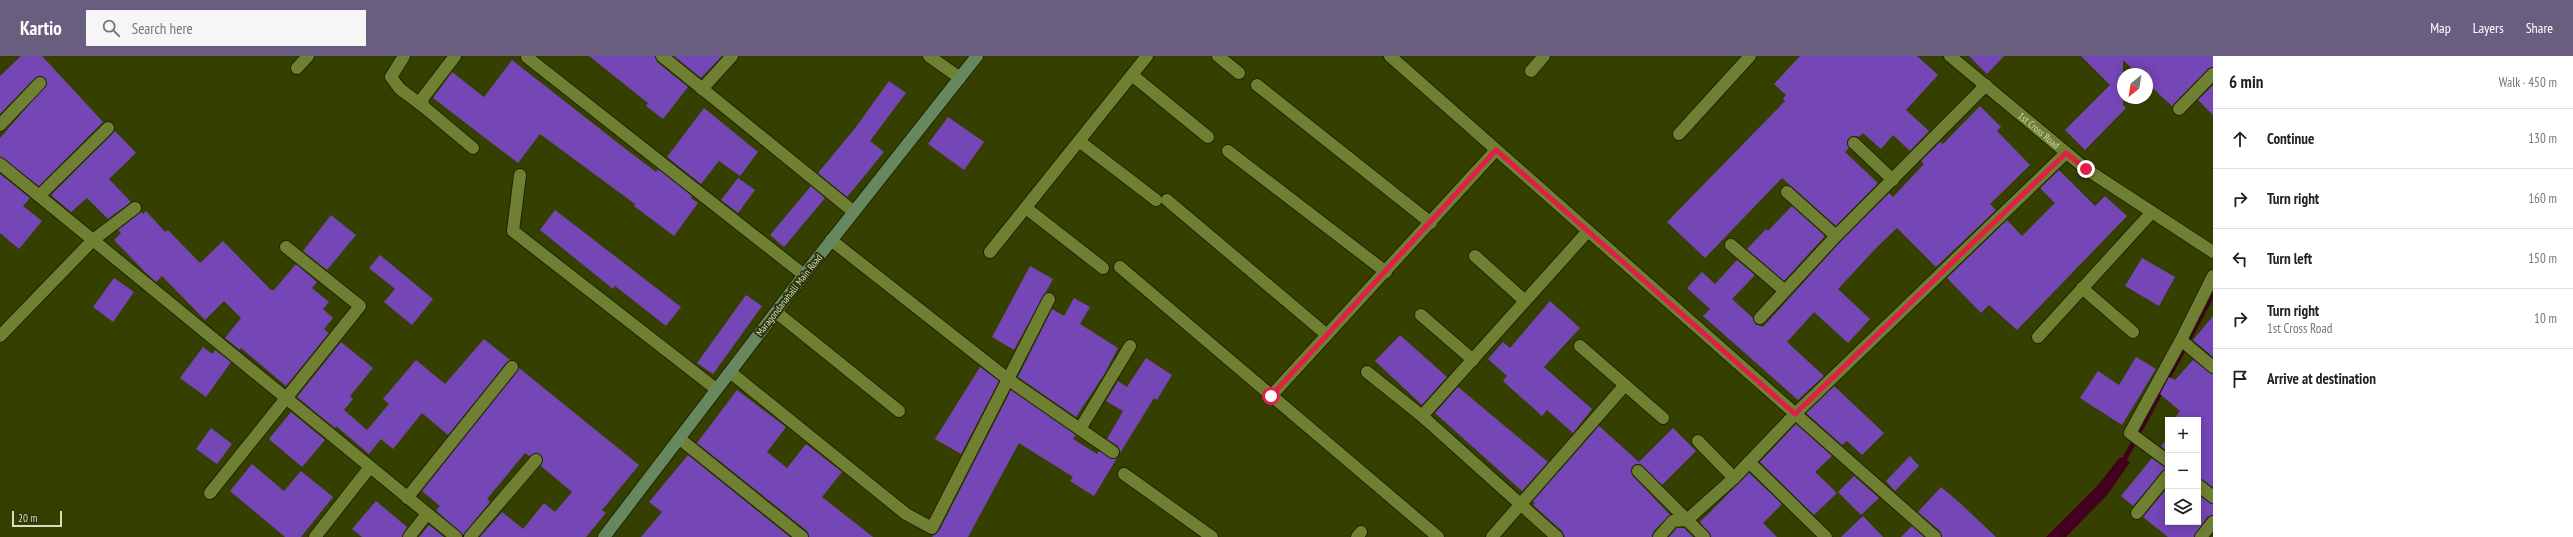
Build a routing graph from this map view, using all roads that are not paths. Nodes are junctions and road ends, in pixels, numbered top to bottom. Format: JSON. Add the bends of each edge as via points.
{"nodes":[{"id":1,"x":308,"y":56,"type":"edge"},
{"id":2,"x":404,"y":56,"type":"edge"},
{"id":3,"x":455,"y":56,"type":"edge"},
{"id":4,"x":662,"y":56,"type":"edge"},
{"id":5,"x":732,"y":56,"type":"edge"},
{"id":6,"x":928,"y":56,"type":"edge"},
{"id":7,"x":977,"y":56,"type":"edge"},
{"id":8,"x":1147,"y":56,"type":"edge"},
{"id":9,"x":1218,"y":56,"type":"edge"},
{"id":10,"x":1390,"y":56,"type":"edge"},
{"id":11,"x":1544,"y":56,"type":"edge"},
{"id":12,"x":1750,"y":56,"type":"edge"},
{"id":13,"x":527,"y":57,"type":"dead end"},
{"id":14,"x":1955,"y":58,"type":"edge"},
{"id":15,"x":297,"y":68,"type":"dead end"},
{"id":16,"x":1532,"y":71,"type":"dead end"},
{"id":17,"x":1239,"y":73,"type":"dead end"},
{"id":18,"x":2213,"y":74,"type":"edge"},
{"id":19,"x":1132,"y":75,"type":"junction"},
{"id":20,"x":960,"y":78,"type":"junction"},
{"id":21,"x":40,"y":83,"type":"dead end"},
{"id":22,"x":1257,"y":85,"type":"dead end"},
{"id":23,"x":1986,"y":85,"type":"junction"},
{"id":24,"x":702,"y":89,"type":"junction"},
{"id":25,"x":424,"y":107,"type":"junction"},
{"id":26,"x":2179,"y":109,"type":"dead end"},
{"id":27,"x":0,"y":126,"type":"edge"},
{"id":28,"x":108,"y":128,"type":"dead end"},
{"id":29,"x":1679,"y":134,"type":"dead end"},
{"id":30,"x":1208,"y":137,"type":"dead end"},
{"id":31,"x":1079,"y":141,"type":"junction"},
{"id":32,"x":1854,"y":143,"type":"dead end"},
{"id":33,"x":472,"y":148,"type":"dead end"},
{"id":34,"x":1496,"y":150,"type":"junction"},
{"id":35,"x":1228,"y":151,"type":"dead end"},
{"id":36,"x":2066,"y":153,"type":"junction"},
{"id":37,"x":0,"y":164,"type":"edge"},
{"id":38,"x":520,"y":175,"type":"dead end"},
{"id":39,"x":1893,"y":180,"type":"junction"},
{"id":40,"x":1787,"y":192,"type":"dead end"},
{"id":41,"x":39,"y":196,"type":"junction"},
{"id":42,"x":135,"y":208,"type":"dead end"},
{"id":43,"x":1026,"y":208,"type":"junction"},
{"id":44,"x":854,"y":212,"type":"junction"},
{"id":45,"x":2152,"y":212,"type":"junction"},
{"id":46,"x":1431,"y":223,"type":"junction"},
{"id":47,"x":1588,"y":231,"type":"junction"},
{"id":48,"x":1836,"y":236,"type":"junction"},
{"id":49,"x":93,"y":240,"type":"junction"},
{"id":50,"x":831,"y":240,"type":"junction"},
{"id":51,"x":1732,"y":246,"type":"dead end"},
{"id":52,"x":286,"y":247,"type":"dead end"},
{"id":53,"x":990,"y":252,"type":"dead end"},
{"id":54,"x":2213,"y":252,"type":"edge"},
{"id":55,"x":1475,"y":256,"type":"dead end"},
{"id":56,"x":1120,"y":267,"type":"dead end"},
{"id":57,"x":1102,"y":268,"type":"dead end"},
{"id":58,"x":1386,"y":272,"type":"junction"},
{"id":59,"x":804,"y":275,"type":"junction"},
{"id":60,"x":2213,"y":276,"type":"edge"},
{"id":61,"x":2082,"y":288,"type":"junction"},
{"id":62,"x":1784,"y":290,"type":"junction"},
{"id":63,"x":1048,"y":299,"type":"dead end"},
{"id":64,"x":1525,"y":301,"type":"junction"},
{"id":65,"x":776,"y":312,"type":"junction"},
{"id":66,"x":1420,"y":315,"type":"dead end"},
{"id":67,"x":1760,"y":318,"type":"dead end"},
{"id":68,"x":2133,"y":332,"type":"dead end"},
{"id":69,"x":1327,"y":335,"type":"junction"},
{"id":70,"x":0,"y":336,"type":"edge"},
{"id":71,"x":2038,"y":336,"type":"dead end"},
{"id":72,"x":2182,"y":340,"type":"junction"},
{"id":73,"x":1130,"y":346,"type":"dead end"},
{"id":74,"x":1580,"y":346,"type":"dead end"},
{"id":75,"x":1472,"y":360,"type":"junction"},
{"id":76,"x":512,"y":367,"type":"dead end"},
{"id":77,"x":2213,"y":367,"type":"edge"},
{"id":78,"x":730,"y":372,"type":"junction"},
{"id":79,"x":1367,"y":372,"type":"dead end"},
{"id":80,"x":1009,"y":380,"type":"junction"},
{"id":81,"x":1625,"y":386,"type":"junction"},
{"id":82,"x":716,"y":389,"type":"junction"},
{"id":83,"x":1271,"y":396,"type":"junction"},
{"id":84,"x":286,"y":398,"type":"junction"},
{"id":85,"x":899,"y":411,"type":"dead end"},
{"id":86,"x":1795,"y":414,"type":"junction"},
{"id":87,"x":1422,"y":416,"type":"junction"},
{"id":88,"x":1663,"y":418,"type":"dead end"},
{"id":89,"x":1080,"y":429,"type":"junction"},
{"id":90,"x":680,"y":439,"type":"junction"},
{"id":91,"x":1698,"y":441,"type":"dead end"},
{"id":92,"x":1113,"y":452,"type":"dead end"},
{"id":93,"x":2165,"y":459,"type":"edge"},
{"id":94,"x":536,"y":460,"type":"dead end"},
{"id":95,"x":1749,"y":462,"type":"junction"},
{"id":96,"x":370,"y":467,"type":"junction"},
{"id":97,"x":1638,"y":471,"type":"dead end"},
{"id":98,"x":1124,"y":474,"type":"dead end"},
{"id":99,"x":1734,"y":478,"type":"junction"},
{"id":100,"x":2165,"y":479,"type":"edge"},
{"id":101,"x":2201,"y":487,"type":"edge"},
{"id":102,"x":210,"y":493,"type":"dead end"},
{"id":103,"x":2213,"y":497,"type":"edge"},
{"id":104,"x":407,"y":498,"type":"junction"},
{"id":105,"x":1521,"y":505,"type":"junction"},
{"id":106,"x":2137,"y":513,"type":"dead end"},
{"id":107,"x":427,"y":514,"type":"junction"},
{"id":108,"x":1687,"y":520,"type":"junction"},
{"id":109,"x":2213,"y":522,"type":"edge"},
{"id":110,"x":315,"y":537,"type":"edge"},
{"id":111,"x":409,"y":537,"type":"edge"},
{"id":112,"x":456,"y":537,"type":"edge"},
{"id":113,"x":470,"y":537,"type":"edge"},
{"id":114,"x":604,"y":537,"type":"edge"},
{"id":115,"x":802,"y":537,"type":"edge"},
{"id":116,"x":1212,"y":537,"type":"edge"},
{"id":117,"x":1438,"y":537,"type":"edge"},
{"id":118,"x":1492,"y":537,"type":"edge"},
{"id":119,"x":1558,"y":537,"type":"edge"},
{"id":120,"x":1659,"y":537,"type":"edge"},
{"id":121,"x":1704,"y":537,"type":"edge"},
{"id":122,"x":1826,"y":537,"type":"edge"},
{"id":123,"x":1935,"y":537,"type":"edge"},
{"id":124,"x":2201,"y":537,"type":"edge"}],
"edges":[{"from":1,"to":15,"type":"street"},
{"from":2,"to":25,"type":"street","via":[[391,77],[400,89]]},
{"from":3,"to":25,"type":"street","via":[[422,99]]},
{"from":4,"to":24,"type":"street"},
{"from":5,"to":24,"type":"street"},
{"from":6,"to":20,"type":"street"},
{"from":7,"to":20,"type":"street","name":"Maragondanahalli Main Road"},
{"from":8,"to":19,"type":"street"},
{"from":9,"to":17,"type":"street"},
{"from":10,"to":34,"type":"street"},
{"from":11,"to":16,"type":"street"},
{"from":12,"to":29,"type":"street"},
{"from":13,"to":59,"type":"street"},
{"from":14,"to":23,"type":"street","name":"1st Cross Road"},
{"from":18,"to":26,"type":"street"},
{"from":19,"to":30,"type":"street"},
{"from":19,"to":31,"type":"street"},
{"from":20,"to":44,"type":"street","name":"Maragondanahalli Main Road"},
{"from":21,"to":27,"type":"street"},
{"from":22,"to":46,"type":"street"},
{"from":23,"to":36,"type":"street","name":"1st Cross Road"},
{"from":23,"to":39,"type":"street"},
{"from":24,"to":44,"type":"street"},
{"from":25,"to":33,"type":"street"},
{"from":28,"to":41,"type":"street"},
{"from":31,"to":43,"type":"street"},
{"from":31,"to":69,"type":"street","via":[[1161,200]]},
{"from":32,"to":39,"type":"street"},
{"from":34,"to":46,"type":"street"},
{"from":34,"to":47,"type":"street"},
{"from":35,"to":58,"type":"street"},
{"from":36,"to":45,"type":"street","name":"1st Cross Road"},
{"from":36,"to":86,"type":"street"},
{"from":37,"to":41,"type":"street"},
{"from":38,"to":82,"type":"street","via":[[513,231]]},
{"from":39,"to":48,"type":"street"},
{"from":40,"to":48,"type":"street"},
{"from":41,"to":49,"type":"street"},
{"from":42,"to":49,"type":"street"},
{"from":43,"to":53,"type":"street"},
{"from":43,"to":57,"type":"street"},
{"from":44,"to":50,"type":"street","name":"Maragondanahalli Main Road"},
{"from":45,"to":54,"type":"street","name":"1st Cross Road"},
{"from":45,"to":61,"type":"street"},
{"from":46,"to":58,"type":"street"},
{"from":47,"to":64,"type":"street"},
{"from":47,"to":86,"type":"street"},
{"from":48,"to":62,"type":"street"},
{"from":49,"to":70,"type":"street"},
{"from":49,"to":84,"type":"street"},
{"from":50,"to":59,"type":"street","name":"Maragondanahalli Main Road"},
{"from":50,"to":80,"type":"street"},
{"from":51,"to":62,"type":"street"},
{"from":52,"to":84,"type":"street","via":[[360,306]]},
{"from":55,"to":64,"type":"street"},
{"from":56,"to":83,"type":"street"},
{"from":58,"to":69,"type":"street"},
{"from":59,"to":65,"type":"street","name":"Maragondanahalli Main Road"},
{"from":60,"to":72,"type":"street"},
{"from":61,"to":68,"type":"street"},
{"from":61,"to":71,"type":"street"},
{"from":62,"to":67,"type":"street"},
{"from":63,"to":80,"type":"street"},
{"from":64,"to":75,"type":"street"},
{"from":65,"to":78,"type":"street","name":"Maragondanahalli Main Road"},
{"from":65,"to":85,"type":"street"},
{"from":66,"to":75,"type":"street"},
{"from":69,"to":83,"type":"street"},
{"from":72,"to":77,"type":"street"},
{"from":72,"to":93,"type":"street","via":[[2130,433]]},
{"from":73,"to":89,"type":"street"},
{"from":74,"to":81,"type":"street"},
{"from":75,"to":87,"type":"street"},
{"from":76,"to":104,"type":"street"},
{"from":78,"to":80,"type":"street","via":[[906,514],[932,528]]},
{"from":78,"to":82,"type":"street","name":"Maragondanahalli Main Road"},
{"from":79,"to":87,"type":"street"},
{"from":80,"to":89,"type":"street"},
{"from":81,"to":88,"type":"street"},
{"from":81,"to":105,"type":"street"},
{"from":82,"to":90,"type":"street","name":"Maragondanahalli Main Road"},
{"from":83,"to":117,"type":"street"},
{"from":84,"to":96,"type":"street"},
{"from":84,"to":102,"type":"street"},
{"from":86,"to":95,"type":"street"},
{"from":86,"to":123,"type":"street"},
{"from":87,"to":105,"type":"street"},
{"from":89,"to":92,"type":"street"},
{"from":90,"to":114,"type":"street","name":"Maragondanahalli Main Road"},
{"from":90,"to":115,"type":"street"},
{"from":91,"to":99,"type":"street"},
{"from":94,"to":113,"type":"street"},
{"from":95,"to":99,"type":"street"},
{"from":95,"to":122,"type":"street"},
{"from":96,"to":104,"type":"street"},
{"from":96,"to":110,"type":"street"},
{"from":97,"to":108,"type":"street"},
{"from":98,"to":116,"type":"street"},
{"from":99,"to":108,"type":"street"},
{"from":100,"to":106,"type":"street"},
{"from":101,"to":103,"type":"street"},
{"from":104,"to":107,"type":"street"},
{"from":105,"to":118,"type":"street"},
{"from":105,"to":119,"type":"street"},
{"from":107,"to":111,"type":"street"},
{"from":107,"to":112,"type":"street"},
{"from":108,"to":120,"type":"street","via":[[1673,521]]},
{"from":108,"to":121,"type":"street"},
{"from":109,"to":124,"type":"street"}]}
